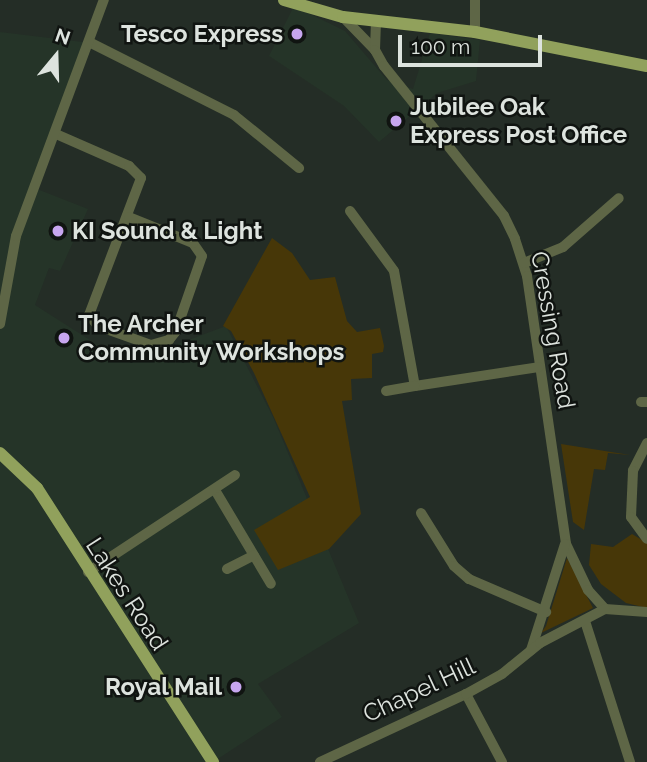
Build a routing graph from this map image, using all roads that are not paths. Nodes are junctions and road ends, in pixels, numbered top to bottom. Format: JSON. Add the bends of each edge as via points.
{"nodes":[{"id":1,"x":104,"y":0,"type":"edge"},
{"id":2,"x":284,"y":0,"type":"edge"},
{"id":3,"x":475,"y":0,"type":"edge"},
{"id":4,"x":343,"y":17,"type":"junction"},
{"id":5,"x":376,"y":21,"type":"junction"},
{"id":6,"x":475,"y":32,"type":"junction"},
{"id":7,"x":91,"y":43,"type":"junction"},
{"id":8,"x":375,"y":50,"type":"junction"},
{"id":9,"x":647,"y":66,"type":"edge"},
{"id":10,"x":55,"y":134,"type":"junction"},
{"id":11,"x":299,"y":168,"type":"dead end"},
{"id":12,"x":619,"y":198,"type":"dead end"},
{"id":13,"x":350,"y":211,"type":"dead end"},
{"id":14,"x":129,"y":217,"type":"junction"},
{"id":15,"x":562,"y":231,"type":"dead end"},
{"id":16,"x":571,"y":241,"type":"junction"},
{"id":17,"x":524,"y":263,"type":"junction"},
{"id":18,"x":0,"y":324,"type":"edge"},
{"id":19,"x":539,"y":368,"type":"junction"},
{"id":20,"x":415,"y":386,"type":"junction"},
{"id":21,"x":386,"y":391,"type":"dead end"},
{"id":22,"x":647,"y":443,"type":"edge"},
{"id":23,"x":0,"y":453,"type":"edge"},
{"id":24,"x":235,"y":475,"type":"dead end"},
{"id":25,"x":215,"y":490,"type":"junction"},
{"id":26,"x":421,"y":513,"type":"dead end"},
{"id":27,"x":647,"y":539,"type":"edge"},
{"id":28,"x":565,"y":544,"type":"junction"},
{"id":29,"x":254,"y":555,"type":"junction"},
{"id":30,"x":227,"y":569,"type":"dead end"},
{"id":31,"x":88,"y":572,"type":"junction"},
{"id":32,"x":271,"y":584,"type":"dead end"},
{"id":33,"x":605,"y":609,"type":"junction"},
{"id":34,"x":545,"y":612,"type":"junction"},
{"id":35,"x":647,"y":612,"type":"edge"},
{"id":36,"x":585,"y":621,"type":"junction"},
{"id":37,"x":531,"y":650,"type":"junction"},
{"id":38,"x":466,"y":694,"type":"junction"},
{"id":39,"x":213,"y":762,"type":"edge"},
{"id":40,"x":320,"y":762,"type":"edge"},
{"id":41,"x":502,"y":762,"type":"edge"},
{"id":42,"x":631,"y":762,"type":"edge"}],
"edges":[{"from":1,"to":7,"type":"street"},
{"from":2,"to":4,"type":"main road"},
{"from":3,"to":6,"type":"street"},
{"from":4,"to":5,"type":"main road"},
{"from":4,"to":8,"type":"street","name":"Cressing Road"},
{"from":5,"to":6,"type":"main road"},
{"from":5,"to":8,"type":"street"},
{"from":6,"to":9,"type":"main road"},
{"from":7,"to":10,"type":"street"},
{"from":7,"to":11,"type":"street","via":[[234,115]]},
{"from":8,"to":17,"type":"street","name":"Cressing Road","via":[[449,153],[504,216]]},
{"from":10,"to":14,"type":"street","via":[[137,171],[141,184]]},
{"from":10,"to":18,"type":"street","via":[[16,236]]},
{"from":12,"to":16,"type":"street"},
{"from":13,"to":20,"type":"street","via":[[394,271]]},
{"from":14,"to":14,"type":"street","via":[[193,243],[202,256],[176,331],[169,340],[151,345],[97,326],[89,315]]},
{"from":15,"to":16,"type":"street"},
{"from":16,"to":17,"type":"street","via":[[552,254]]},
{"from":17,"to":19,"type":"street","name":"Cressing Road"},
{"from":19,"to":20,"type":"street"},
{"from":19,"to":28,"type":"street","name":"Cressing Road"},
{"from":20,"to":21,"type":"street"},
{"from":22,"to":27,"type":"street","via":[[635,464],[632,523]]},
{"from":23,"to":31,"type":"main road","name":"Lakes Road","via":[[37,488]]},
{"from":24,"to":25,"type":"street"},
{"from":25,"to":29,"type":"street"},
{"from":25,"to":31,"type":"street"},
{"from":26,"to":34,"type":"street","via":[[453,566],[469,579]]},
{"from":28,"to":33,"type":"street","name":"Cressing Road","via":[[588,590]]},
{"from":28,"to":34,"type":"street"},
{"from":29,"to":30,"type":"street"},
{"from":29,"to":32,"type":"street"},
{"from":31,"to":39,"type":"main road","name":"Lakes Road"},
{"from":33,"to":35,"type":"street"},
{"from":33,"to":36,"type":"street","name":"Chapel Hill"},
{"from":34,"to":37,"type":"street"},
{"from":36,"to":37,"type":"street","name":"Chapel Hill"},
{"from":36,"to":42,"type":"street"},
{"from":37,"to":38,"type":"street","name":"Chapel Hill"},
{"from":38,"to":40,"type":"street","name":"Chapel Hill"},
{"from":38,"to":41,"type":"street"}]}
